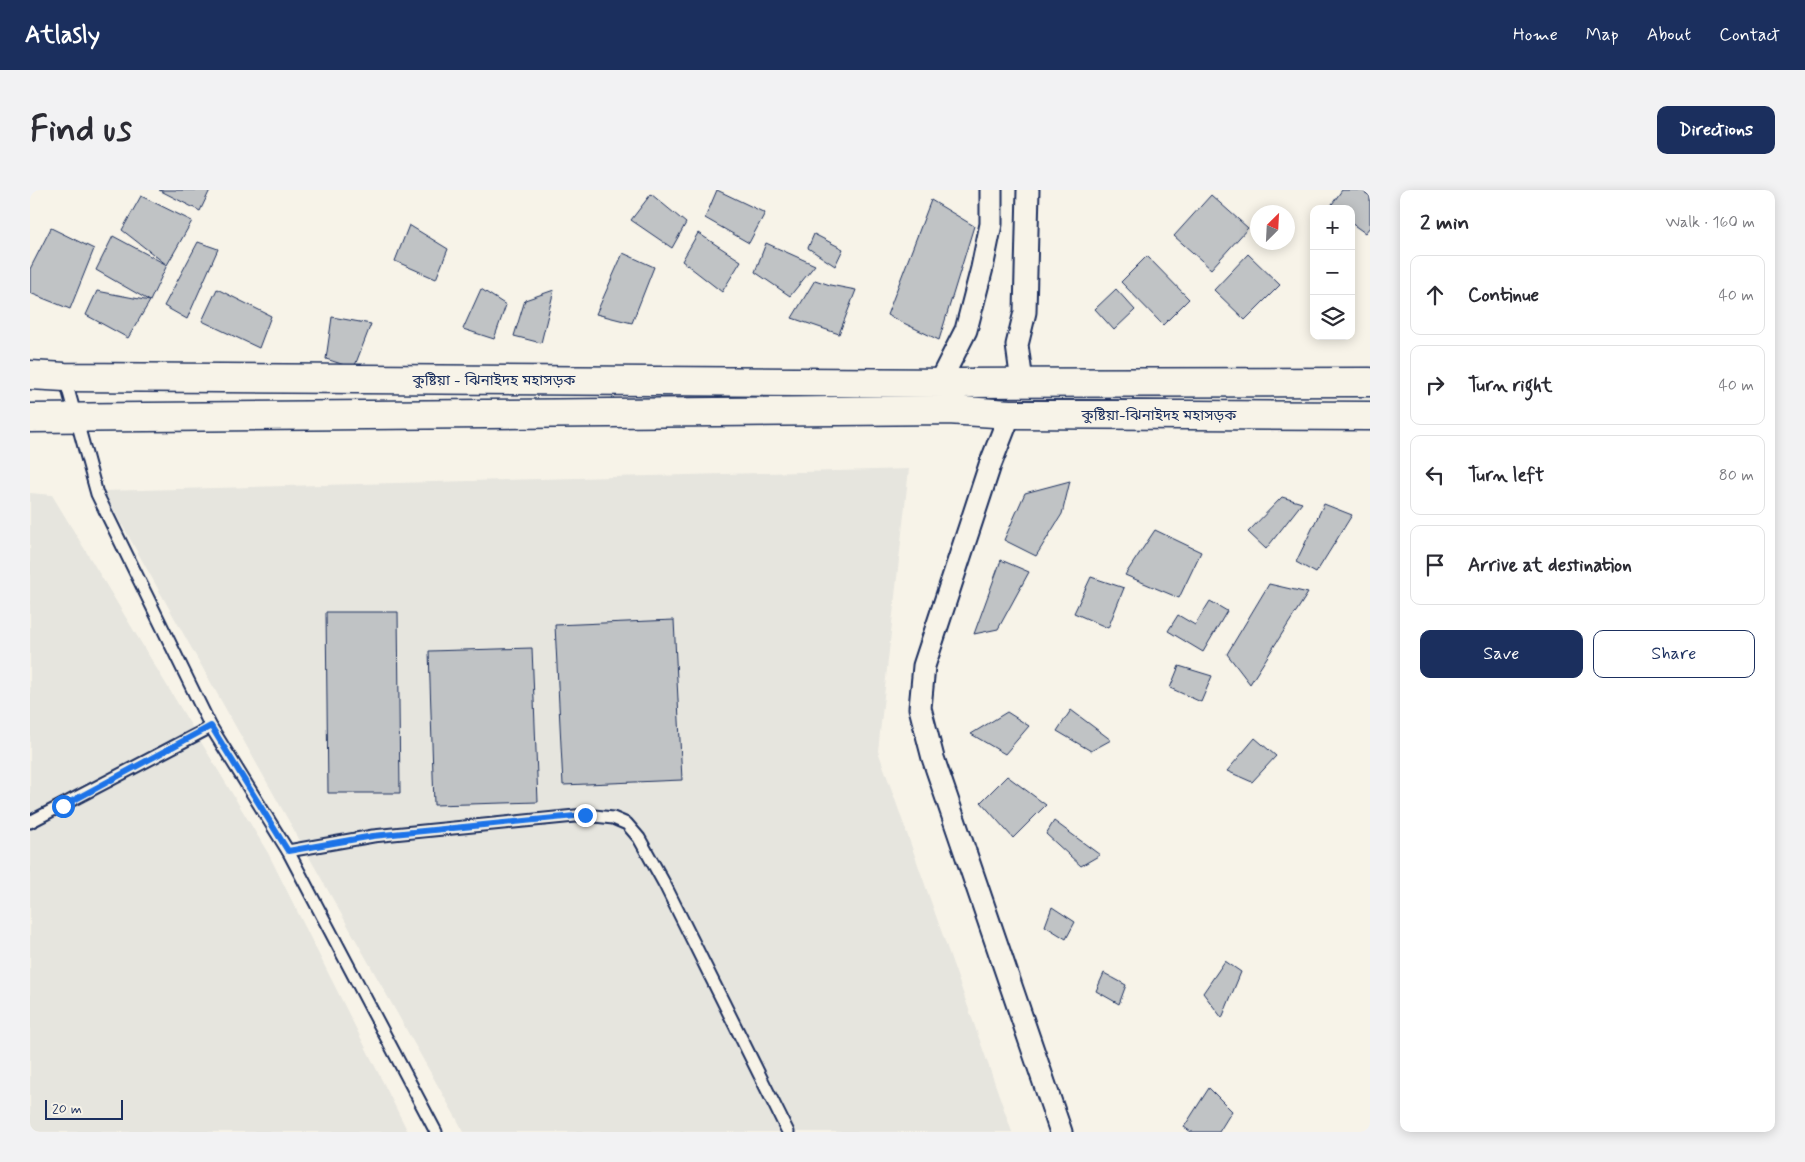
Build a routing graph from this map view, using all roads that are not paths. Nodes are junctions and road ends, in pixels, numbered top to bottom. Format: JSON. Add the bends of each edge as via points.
{"nodes":[{"id":1,"x":991,"y":190,"type":"edge"},
{"id":2,"x":1028,"y":190,"type":"edge"},
{"id":3,"x":30,"y":375,"type":"edge"},
{"id":4,"x":65,"y":378,"type":"junction"},
{"id":5,"x":1012,"y":382,"type":"junction"},
{"id":6,"x":1370,"y":382,"type":"edge"},
{"id":7,"x":948,"y":383,"type":"junction"},
{"id":8,"x":1002,"y":413,"type":"junction"},
{"id":9,"x":1370,"y":416,"type":"edge"},
{"id":10,"x":30,"y":418,"type":"edge"},
{"id":11,"x":76,"y":418,"type":"junction"},
{"id":12,"x":211,"y":726,"type":"junction"},
{"id":13,"x":30,"y":822,"type":"edge"},
{"id":14,"x":288,"y":851,"type":"junction"},
{"id":15,"x":436,"y":1132,"type":"edge"},
{"id":16,"x":788,"y":1132,"type":"edge"},
{"id":17,"x":1061,"y":1132,"type":"edge"}],
"edges":[{"from":1,"to":7,"type":"street","via":[[991,224],[982,268]]},
{"from":2,"to":5,"type":"street","via":[[1024,312]]},
{"from":3,"to":4,"type":"highway","name":"কুষ্টিয়া - ঝিনাইদহ মহাসড়ক"},
{"from":4,"to":7,"type":"highway","name":"কুষ্টিয়া - ঝিনাইদহ মহাসড়ক"},
{"from":4,"to":11,"type":"lane"},
{"from":5,"to":6,"type":"highway"},
{"from":5,"to":7,"type":"highway"},
{"from":8,"to":9,"type":"highway","name":"কুষ্টিয়া-ঝিনাইদহ মহাসড়ক"},
{"from":8,"to":11,"type":"highway","name":"কুষ্টিয়া-ঝিনাইদহ মহাসড়ক","via":[[948,410]]},
{"from":8,"to":17,"type":"street","via":[[990,465],[924,666],[920,708],[933,758]]},
{"from":10,"to":11,"type":"highway"},
{"from":11,"to":12,"type":"lane","via":[[97,494]]},
{"from":12,"to":13,"type":"lane"},
{"from":12,"to":14,"type":"lane"},
{"from":14,"to":15,"type":"lane"},
{"from":14,"to":16,"type":"lane","via":[[373,836],[585,815],[613,818],[627,824],[639,838],[664,883]]}]}
